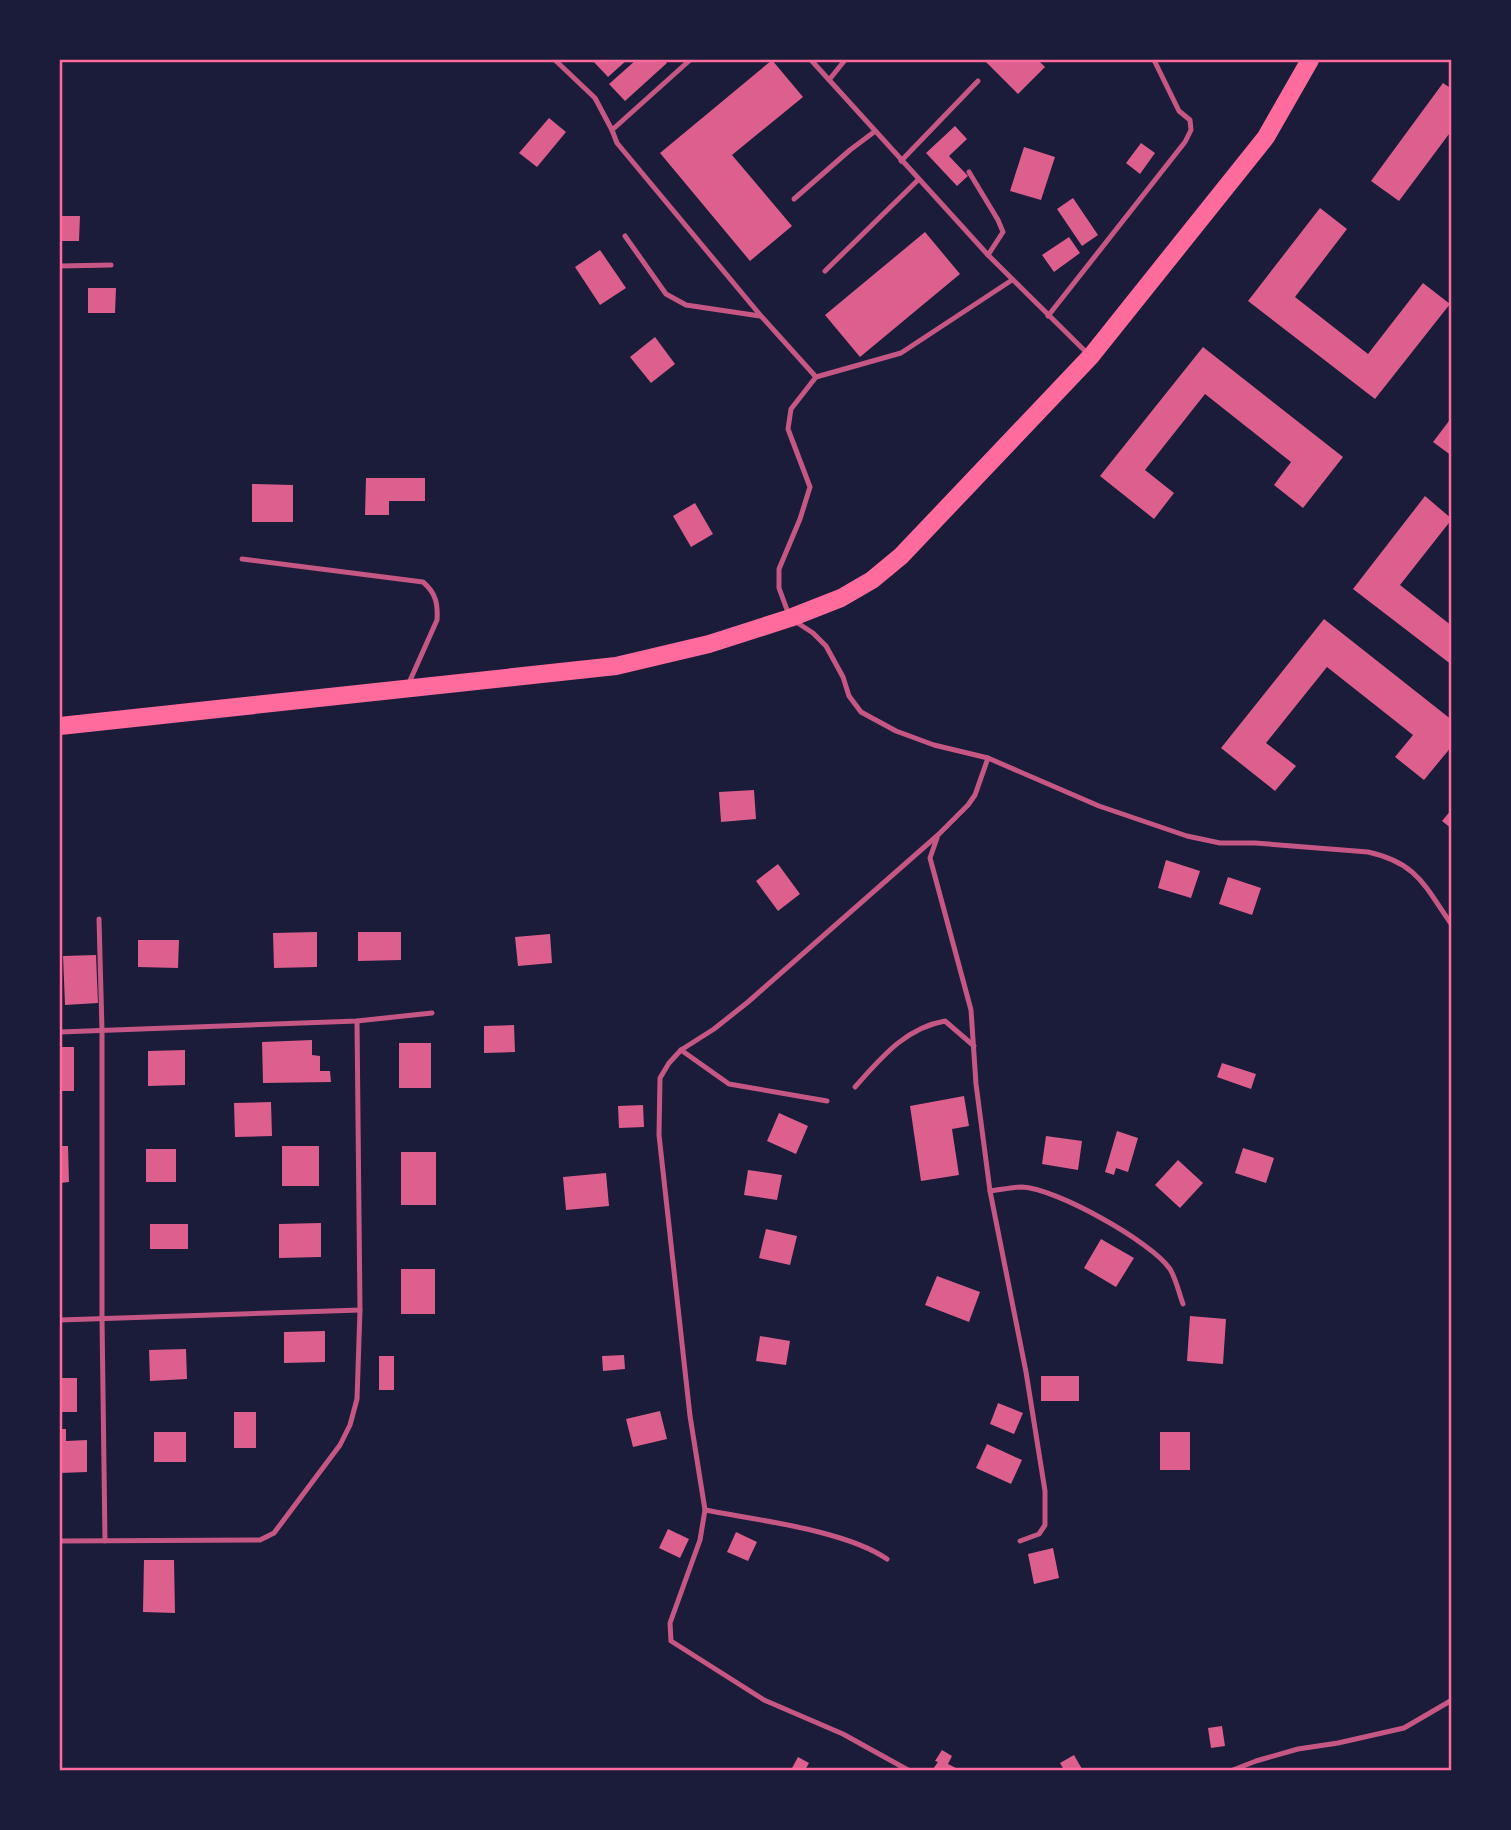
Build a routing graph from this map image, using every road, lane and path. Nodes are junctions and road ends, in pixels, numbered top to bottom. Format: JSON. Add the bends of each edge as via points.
{"nodes":[{"id":1,"x":555,"y":60,"type":"edge"},
{"id":2,"x":690,"y":60,"type":"edge"},
{"id":3,"x":811,"y":60,"type":"edge"},
{"id":4,"x":845,"y":60,"type":"edge"},
{"id":5,"x":1154,"y":60,"type":"edge"},
{"id":6,"x":1310,"y":60,"type":"edge"},
{"id":7,"x":829,"y":80,"type":"junction"},
{"id":8,"x":978,"y":81,"type":"dead end"},
{"id":9,"x":611,"y":130,"type":"junction"},
{"id":10,"x":874,"y":132,"type":"junction"},
{"id":11,"x":901,"y":161,"type":"junction"},
{"id":12,"x":969,"y":172,"type":"dead end"},
{"id":13,"x":918,"y":180,"type":"junction"},
{"id":14,"x":794,"y":199,"type":"dead end"},
{"id":15,"x":625,"y":236,"type":"dead end"},
{"id":16,"x":988,"y":256,"type":"junction"},
{"id":17,"x":111,"y":265,"type":"dead end"},
{"id":18,"x":60,"y":266,"type":"edge"},
{"id":19,"x":825,"y":271,"type":"dead end"},
{"id":20,"x":1012,"y":280,"type":"junction"},
{"id":21,"x":761,"y":316,"type":"junction"},
{"id":22,"x":1048,"y":316,"type":"junction"},
{"id":23,"x":1091,"y":356,"type":"junction"},
{"id":24,"x":816,"y":377,"type":"junction"},
{"id":25,"x":242,"y":559,"type":"dead end"},
{"id":26,"x":790,"y":618,"type":"junction"},
{"id":27,"x":407,"y":688,"type":"junction"},
{"id":28,"x":60,"y":726,"type":"edge"},
{"id":29,"x":988,"y":758,"type":"junction"},
{"id":30,"x":938,"y":835,"type":"junction"},
{"id":31,"x":99,"y":919,"type":"dead end"},
{"id":32,"x":1451,"y":925,"type":"edge"},
{"id":33,"x":432,"y":1013,"type":"dead end"},
{"id":34,"x":357,"y":1021,"type":"junction"},
{"id":35,"x":102,"y":1030,"type":"junction"},
{"id":36,"x":60,"y":1032,"type":"edge"},
{"id":37,"x":974,"y":1046,"type":"junction"},
{"id":38,"x":681,"y":1050,"type":"junction"},
{"id":39,"x":855,"y":1087,"type":"dead end"},
{"id":40,"x":827,"y":1101,"type":"dead end"},
{"id":41,"x":989,"y":1191,"type":"junction"},
{"id":42,"x":1183,"y":1304,"type":"dead end"},
{"id":43,"x":360,"y":1310,"type":"junction"},
{"id":44,"x":102,"y":1318,"type":"junction"},
{"id":45,"x":60,"y":1321,"type":"edge"},
{"id":46,"x":705,"y":1510,"type":"junction"},
{"id":47,"x":60,"y":1541,"type":"edge"},
{"id":48,"x":105,"y":1541,"type":"junction"},
{"id":49,"x":1020,"y":1541,"type":"dead end"},
{"id":50,"x":887,"y":1559,"type":"dead end"},
{"id":51,"x":1451,"y":1700,"type":"edge"},
{"id":52,"x":908,"y":1770,"type":"edge"},
{"id":53,"x":1233,"y":1770,"type":"edge"}],
"edges":[{"from":1,"to":9,"type":"lane","via":[[595,98]]},
{"from":2,"to":9,"type":"lane"},
{"from":3,"to":7,"type":"lane"},
{"from":4,"to":7,"type":"lane"},
{"from":5,"to":22,"type":"lane","via":[[1179,111],[1190,120],[1191,130]]},
{"from":6,"to":23,"type":"main road","via":[[1266,137]]},
{"from":7,"to":10,"type":"lane"},
{"from":8,"to":11,"type":"lane"},
{"from":9,"to":21,"type":"lane"},
{"from":10,"to":11,"type":"lane"},
{"from":10,"to":14,"type":"lane"},
{"from":11,"to":13,"type":"lane"},
{"from":12,"to":16,"type":"lane","via":[[1003,232]]},
{"from":13,"to":16,"type":"lane"},
{"from":13,"to":19,"type":"lane"},
{"from":15,"to":21,"type":"lane","via":[[666,295],[686,305]]},
{"from":16,"to":20,"type":"lane"},
{"from":17,"to":18,"type":"lane"},
{"from":20,"to":22,"type":"lane"},
{"from":20,"to":24,"type":"lane","via":[[901,353]]},
{"from":21,"to":24,"type":"lane"},
{"from":22,"to":23,"type":"lane"},
{"from":23,"to":26,"type":"main road","via":[[901,556],[841,598]]},
{"from":24,"to":26,"type":"lane","via":[[791,409],[789,429],[810,487],[779,569],[779,588]]},
{"from":25,"to":27,"type":"lane","via":[[423,582],[433,591],[437,620]]},
{"from":26,"to":27,"type":"main road","via":[[709,644],[616,666]]},
{"from":26,"to":29,"type":"lane","via":[[826,646],[861,712],[896,732]]},
{"from":27,"to":28,"type":"main road"},
{"from":29,"to":30,"type":"lane","via":[[975,795]]},
{"from":29,"to":32,"type":"lane","via":[[1099,806],[1187,836],[1220,843],[1386,856],[1403,863],[1423,883]]},
{"from":30,"to":37,"type":"lane","via":[[930,858],[967,992]]},
{"from":30,"to":38,"type":"lane","via":[[748,1003]]},
{"from":31,"to":35,"type":"lane"},
{"from":33,"to":34,"type":"lane"},
{"from":34,"to":35,"type":"lane"},
{"from":34,"to":43,"type":"lane"},
{"from":35,"to":36,"type":"lane"},
{"from":35,"to":44,"type":"lane"},
{"from":37,"to":39,"type":"lane","via":[[945,1021],[929,1024],[893,1045]]},
{"from":37,"to":41,"type":"lane"},
{"from":38,"to":40,"type":"lane","via":[[729,1084]]},
{"from":38,"to":46,"type":"lane","via":[[660,1078],[659,1135]]},
{"from":41,"to":42,"type":"lane","via":[[1023,1187],[1100,1217],[1158,1255],[1171,1271]]},
{"from":41,"to":49,"type":"lane","via":[[1045,1491],[1045,1525],[1039,1534]]},
{"from":43,"to":44,"type":"lane"},
{"from":43,"to":48,"type":"lane","via":[[357,1399],[350,1424],[320,1474],[274,1533],[260,1540]]},
{"from":44,"to":45,"type":"lane"},
{"from":44,"to":48,"type":"lane"},
{"from":46,"to":50,"type":"lane","via":[[845,1539]]},
{"from":46,"to":52,"type":"lane","via":[[700,1540],[670,1623],[671,1641],[764,1700],[843,1734]]},
{"from":47,"to":48,"type":"lane"},
{"from":51,"to":53,"type":"lane","via":[[1404,1728],[1298,1749]]}]}
